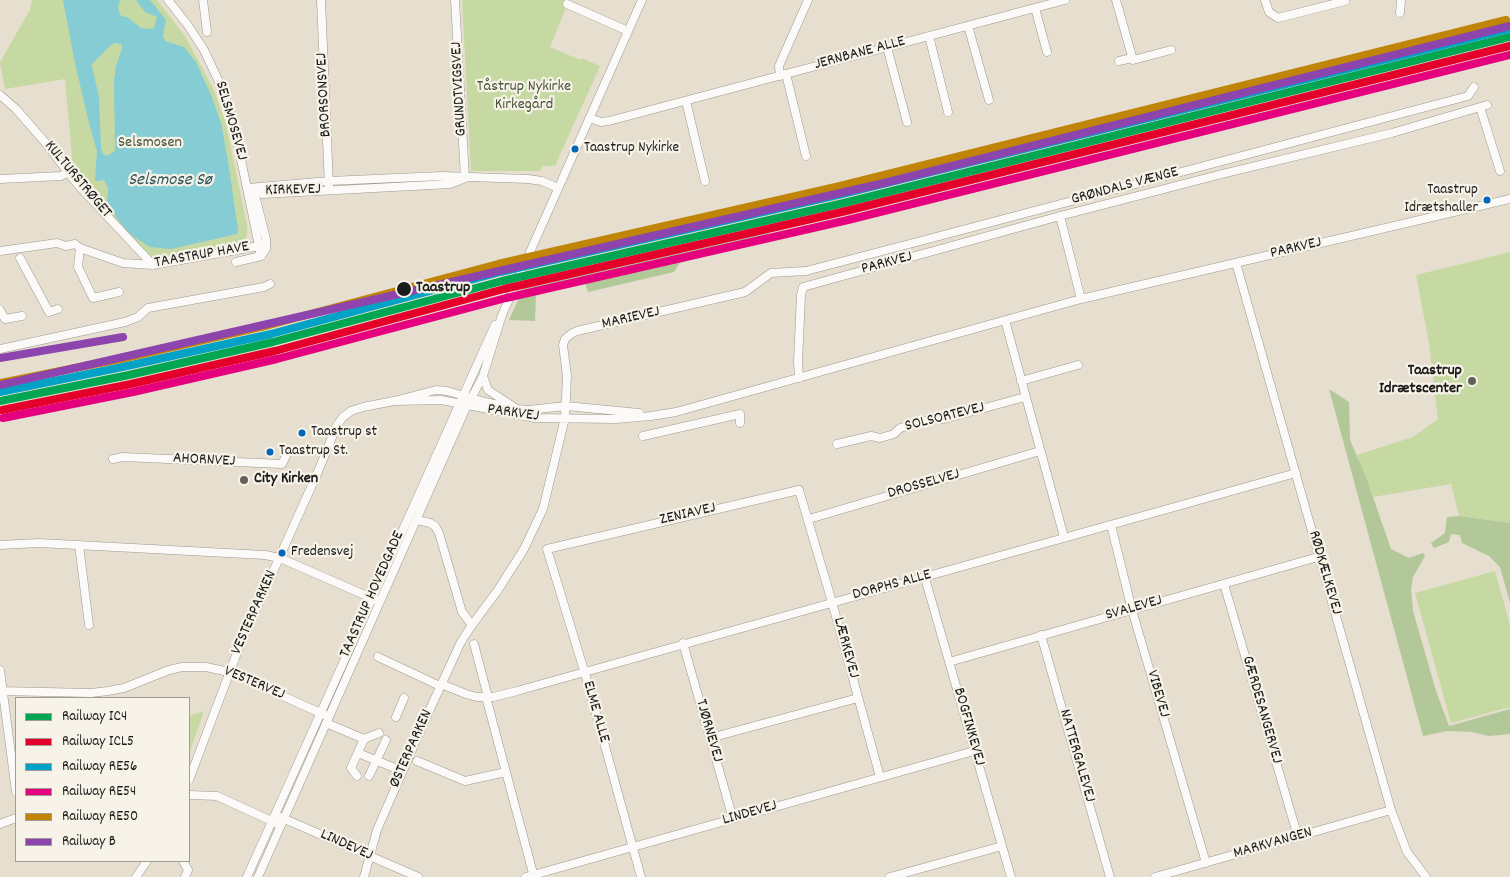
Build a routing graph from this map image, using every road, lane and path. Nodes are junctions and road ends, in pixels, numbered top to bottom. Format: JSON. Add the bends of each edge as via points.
{"nodes":[{"id":1,"x":168,"y":0,"type":"edge"},
{"id":2,"x":203,"y":0,"type":"edge"},
{"id":3,"x":321,"y":0,"type":"edge"},
{"id":4,"x":455,"y":0,"type":"edge"},
{"id":5,"x":642,"y":0,"type":"edge"},
{"id":6,"x":808,"y":0,"type":"edge"},
{"id":7,"x":1065,"y":0,"type":"edge"},
{"id":8,"x":1116,"y":0,"type":"edge"},
{"id":9,"x":1265,"y":0,"type":"edge"},
{"id":10,"x":1401,"y":0,"type":"edge"},
{"id":11,"x":1345,"y":1,"type":"edge"},
{"id":12,"x":566,"y":4,"type":"dead end"},
{"id":13,"x":1035,"y":8,"type":"junction"},
{"id":14,"x":1400,"y":13,"type":"dead end"},
{"id":15,"x":968,"y":26,"type":"junction"},
{"id":16,"x":628,"y":31,"type":"junction"},
{"id":17,"x":207,"y":32,"type":"dead end"},
{"id":18,"x":929,"y":36,"type":"junction"},
{"id":19,"x":887,"y":47,"type":"junction"},
{"id":20,"x":1171,"y":50,"type":"dead end"},
{"id":21,"x":1047,"y":52,"type":"dead end"},
{"id":22,"x":1132,"y":58,"type":"junction"},
{"id":23,"x":1119,"y":61,"type":"dead end"},
{"id":24,"x":783,"y":75,"type":"junction"},
{"id":25,"x":1474,"y":87,"type":"dead end"},
{"id":26,"x":0,"y":96,"type":"edge"},
{"id":27,"x":989,"y":100,"type":"dead end"},
{"id":28,"x":686,"y":101,"type":"junction"},
{"id":29,"x":948,"y":112,"type":"dead end"},
{"id":30,"x":589,"y":118,"type":"junction"},
{"id":31,"x":907,"y":122,"type":"dead end"},
{"id":32,"x":806,"y":156,"type":"dead end"},
{"id":33,"x":1500,"y":171,"type":"dead end"},
{"id":34,"x":68,"y":172,"type":"junction"},
{"id":35,"x":465,"y":178,"type":"junction"},
{"id":36,"x":0,"y":179,"type":"edge"},
{"id":37,"x":329,"y":181,"type":"junction"},
{"id":38,"x":705,"y":181,"type":"dead end"},
{"id":39,"x":248,"y":188,"type":"junction"},
{"id":40,"x":558,"y":188,"type":"junction"},
{"id":41,"x":330,"y":190,"type":"junction"},
{"id":42,"x":1510,"y":199,"type":"edge"},
{"id":43,"x":1060,"y":216,"type":"junction"},
{"id":44,"x":259,"y":246,"type":"junction"},
{"id":45,"x":80,"y":248,"type":"junction"},
{"id":46,"x":0,"y":251,"type":"edge"},
{"id":47,"x":261,"y":256,"type":"junction"},
{"id":48,"x":20,"y":258,"type":"dead end"},
{"id":49,"x":236,"y":262,"type":"dead end"},
{"id":50,"x":1236,"y":262,"type":"junction"},
{"id":51,"x":153,"y":265,"type":"junction"},
{"id":52,"x":771,"y":273,"type":"joint"},
{"id":53,"x":270,"y":284,"type":"dead end"},
{"id":54,"x":119,"y":292,"type":"dead end"},
{"id":55,"x":1081,"y":299,"type":"junction"},
{"id":56,"x":58,"y":308,"type":"dead end"},
{"id":57,"x":0,"y":310,"type":"edge"},
{"id":58,"x":502,"y":315,"type":"junction"},
{"id":59,"x":22,"y":316,"type":"dead end"},
{"id":60,"x":1005,"y":320,"type":"junction"},
{"id":61,"x":0,"y":349,"type":"edge"},
{"id":62,"x":1078,"y":365,"type":"dead end"},
{"id":63,"x":483,"y":376,"type":"junction"},
{"id":64,"x":799,"y":378,"type":"junction"},
{"id":65,"x":1022,"y":381,"type":"junction"},
{"id":66,"x":463,"y":395,"type":"junction"},
{"id":67,"x":1025,"y":397,"type":"junction"},
{"id":68,"x":472,"y":398,"type":"junction"},
{"id":69,"x":394,"y":401,"type":"junction"},
{"id":70,"x":463,"y":405,"type":"junction"},
{"id":71,"x":566,"y":406,"type":"junction"},
{"id":72,"x":517,"y":409,"type":"junction"},
{"id":73,"x":680,"y":410,"type":"junction"},
{"id":74,"x":565,"y":418,"type":"junction"},
{"id":75,"x":740,"y":423,"type":"dead end"},
{"id":76,"x":684,"y":427,"type":"junction"},
{"id":77,"x":643,"y":436,"type":"dead end"},
{"id":78,"x":837,"y":444,"type":"dead end"},
{"id":79,"x":1040,"y":451,"type":"junction"},
{"id":80,"x":288,"y":452,"type":"dead end"},
{"id":81,"x":113,"y":459,"type":"dead end"},
{"id":82,"x":1296,"y":473,"type":"junction"},
{"id":83,"x":809,"y":519,"type":"junction"},
{"id":84,"x":417,"y":520,"type":"junction"},
{"id":85,"x":1111,"y":525,"type":"junction"},
{"id":86,"x":1064,"y":537,"type":"junction"},
{"id":87,"x":0,"y":545,"type":"edge"},
{"id":88,"x":79,"y":545,"type":"junction"},
{"id":89,"x":547,"y":548,"type":"joint"},
{"id":90,"x":1318,"y":557,"type":"junction"},
{"id":91,"x":280,"y":558,"type":"junction"},
{"id":92,"x":924,"y":578,"type":"junction"},
{"id":93,"x":1224,"y":584,"type":"junction"},
{"id":94,"x":372,"y":599,"type":"junction"},
{"id":95,"x":832,"y":602,"type":"junction"},
{"id":96,"x":381,"y":603,"type":"junction"},
{"id":97,"x":1132,"y":610,"type":"junction"},
{"id":98,"x":90,"y":625,"type":"dead end"},
{"id":99,"x":472,"y":625,"type":"junction"},
{"id":100,"x":1041,"y":636,"type":"junction"},
{"id":101,"x":683,"y":643,"type":"junction"},
{"id":102,"x":474,"y":644,"type":"dead end"},
{"id":103,"x":378,"y":657,"type":"dead end"},
{"id":104,"x":949,"y":662,"type":"junction"},
{"id":105,"x":0,"y":670,"type":"edge"},
{"id":106,"x":229,"y":672,"type":"junction"},
{"id":107,"x":584,"y":672,"type":"junction"},
{"id":108,"x":441,"y":685,"type":"junction"},
{"id":109,"x":1,"y":691,"type":"edge"},
{"id":110,"x":487,"y":697,"type":"junction"},
{"id":111,"x":404,"y":698,"type":"dead end"},
{"id":112,"x":858,"y":698,"type":"junction"},
{"id":113,"x":320,"y":713,"type":"junction"},
{"id":114,"x":396,"y":717,"type":"dead end"},
{"id":115,"x":328,"y":720,"type":"junction"},
{"id":116,"x":379,"y":733,"type":"dead end"},
{"id":117,"x":710,"y":738,"type":"junction"},
{"id":118,"x":364,"y":739,"type":"junction"},
{"id":119,"x":386,"y":740,"type":"dead end"},
{"id":120,"x":974,"y":751,"type":"junction"},
{"id":121,"x":358,"y":753,"type":"junction"},
{"id":122,"x":377,"y":760,"type":"junction"},
{"id":123,"x":417,"y":761,"type":"dead end"},
{"id":124,"x":402,"y":771,"type":"junction"},
{"id":125,"x":506,"y":772,"type":"junction"},
{"id":126,"x":357,"y":776,"type":"dead end"},
{"id":127,"x":369,"y":776,"type":"dead end"},
{"id":128,"x":190,"y":777,"type":"edge"},
{"id":129,"x":880,"y":777,"type":"junction"},
{"id":130,"x":15,"y":785,"type":"edge"},
{"id":131,"x":190,"y":795,"type":"edge"},
{"id":132,"x":1391,"y":810,"type":"junction"},
{"id":133,"x":15,"y":818,"type":"edge"},
{"id":134,"x":273,"y":818,"type":"junction"},
{"id":135,"x":733,"y":819,"type":"junction"},
{"id":136,"x":282,"y":822,"type":"junction"},
{"id":137,"x":0,"y":824,"type":"edge"},
{"id":138,"x":1298,"y":837,"type":"junction"},
{"id":139,"x":1002,"y":846,"type":"junction"},
{"id":140,"x":632,"y":847,"type":"junction"},
{"id":141,"x":368,"y":856,"type":"junction"},
{"id":142,"x":146,"y":862,"type":"edge"},
{"id":143,"x":184,"y":862,"type":"edge"},
{"id":144,"x":1206,"y":862,"type":"junction"},
{"id":145,"x":1179,"y":874,"type":"edge"},
{"id":146,"x":531,"y":876,"type":"edge"},
{"id":147,"x":1421,"y":876,"type":"edge"},
{"id":148,"x":136,"y":877,"type":"edge"},
{"id":149,"x":185,"y":877,"type":"edge"},
{"id":150,"x":247,"y":877,"type":"edge"},
{"id":151,"x":258,"y":877,"type":"edge"},
{"id":152,"x":364,"y":877,"type":"edge"},
{"id":153,"x":418,"y":877,"type":"edge"},
{"id":154,"x":641,"y":877,"type":"edge"},
{"id":155,"x":890,"y":877,"type":"edge"},
{"id":156,"x":1011,"y":877,"type":"edge"},
{"id":157,"x":1110,"y":877,"type":"edge"},
{"id":158,"x":1155,"y":877,"type":"edge"}],
"edges":[{"from":1,"to":39,"type":"street","name":"SELSMOSEVEJ","via":[[204,50],[220,84],[232,116]]},
{"from":2,"to":17,"type":"street"},
{"from":3,"to":37,"type":"street","name":"BRORSONSVEJ"},
{"from":4,"to":35,"type":"street","name":"GRUNDTVIGSVEJ"},
{"from":5,"to":16,"type":"street","name":"TAASTRUP HOVEDGADE"},
{"from":6,"to":24,"type":"street","via":[[779,66]]},
{"from":7,"to":13,"type":"street","name":"JERNBANE ALLE"},
{"from":8,"to":22,"type":"street"},
{"from":9,"to":11,"type":"street","via":[[1269,12],[1278,18]]},
{"from":10,"to":14,"type":"street"},
{"from":12,"to":16,"type":"street"},
{"from":13,"to":15,"type":"street","name":"JERNBANE ALLE"},
{"from":13,"to":21,"type":"street"},
{"from":15,"to":18,"type":"street","name":"JERNBANE ALLE"},
{"from":15,"to":27,"type":"street"},
{"from":16,"to":30,"type":"street","name":"TAASTRUP HOVEDGADE"},
{"from":18,"to":19,"type":"street","name":"JERNBANE ALLE"},
{"from":18,"to":29,"type":"street"},
{"from":19,"to":24,"type":"street","name":"JERNBANE ALLE"},
{"from":19,"to":31,"type":"street"},
{"from":20,"to":22,"type":"street"},
{"from":22,"to":23,"type":"street"},
{"from":24,"to":28,"type":"street","name":"JERNBANE ALLE"},
{"from":24,"to":32,"type":"street"},
{"from":25,"to":52,"type":"street","name":"GRØNDALS VÆNGE","via":[[1468,96],[917,242],[806,271]]},
{"from":26,"to":34,"type":"street","name":"KULTURSTRØGET","via":[[44,140]]},
{"from":28,"to":30,"type":"street","name":"JERNBANE ALLE","via":[[606,122]]},
{"from":28,"to":38,"type":"street"},
{"from":30,"to":40,"type":"street","name":"TAASTRUP HOVEDGADE"},
{"from":33,"to":43,"type":"street","name":"PARKVEJ","via":[[1484,106],[1392,133]]},
{"from":34,"to":36,"type":"street","via":[[61,176]]},
{"from":34,"to":51,"type":"street","name":"KULTURSTRØGET"},
{"from":35,"to":37,"type":"street","name":"KIRKEVEJ","via":[[442,176]]},
{"from":35,"to":40,"type":"street","name":"KIRKEVEJ","via":[[528,179]]},
{"from":35,"to":41,"type":"street","name":"KIRKEVEJ","via":[[450,184]]},
{"from":37,"to":39,"type":"street","name":"KIRKEVEJ"},
{"from":37,"to":41,"type":"street","name":"BRORSONSVEJ"},
{"from":39,"to":41,"type":"street","name":"KIRKEVEJ","via":[[262,194]]},
{"from":39,"to":44,"type":"street","name":"SELSMOSEVEJ"},
{"from":39,"to":47,"type":"street","via":[[256,198],[266,239],[266,248]]},
{"from":40,"to":58,"type":"street","name":"TAASTRUP HOVEDGADE"},
{"from":42,"to":50,"type":"street","name":"PARKVEJ"},
{"from":43,"to":55,"type":"street"},
{"from":43,"to":64,"type":"street","name":"PARKVEJ","via":[[804,287],[800,306]]},
{"from":44,"to":47,"type":"street","name":"SELSMOSEVEJ"},
{"from":44,"to":51,"type":"street","name":"TAASTRUP HAVE"},
{"from":45,"to":46,"type":"street","name":"TAASTRUP HAVE","via":[[75,244],[57,243]]},
{"from":45,"to":51,"type":"street","name":"TAASTRUP HAVE","via":[[123,263]]},
{"from":45,"to":54,"type":"street","via":[[78,267],[93,298]]},
{"from":47,"to":49,"type":"street"},
{"from":48,"to":56,"type":"street","via":[[49,312]]},
{"from":50,"to":55,"type":"street","name":"PARKVEJ"},
{"from":50,"to":82,"type":"street","name":"RØDKÆLKEVEJ"},
{"from":52,"to":71,"type":"street","name":"MARIEVEJ","via":[[745,292],[570,334],[563,345]]},
{"from":53,"to":61,"type":"street","via":[[148,308],[125,322]]},
{"from":55,"to":60,"type":"street","name":"PARKVEJ"},
{"from":57,"to":59,"type":"street","via":[[5,319]]},
{"from":58,"to":63,"type":"street","name":"TAASTRUP HOVEDGADE"},
{"from":58,"to":66,"type":"street","name":"TAASTRUP HOVEDGADE"},
{"from":60,"to":64,"type":"street","name":"PARKVEJ"},
{"from":60,"to":65,"type":"street"},
{"from":62,"to":65,"type":"street"},
{"from":63,"to":68,"type":"street","name":"TAASTRUP HOVEDGADE"},
{"from":63,"to":72,"type":"street","name":"PARKVEJ","via":[[488,390]]},
{"from":64,"to":73,"type":"street","name":"PARKVEJ"},
{"from":65,"to":67,"type":"street"},
{"from":66,"to":68,"type":"street","name":"PARKVEJ"},
{"from":66,"to":69,"type":"street","name":"VESTERPARKEN","via":[[436,390]]},
{"from":66,"to":70,"type":"street","name":"TAASTRUP HOVEDGADE"},
{"from":67,"to":78,"type":"street","name":"SOLSORTEVEJ","via":[[900,428],[894,434],[880,438],[871,436]]},
{"from":67,"to":79,"type":"street"},
{"from":68,"to":70,"type":"street","name":"TAASTRUP HOVEDGADE"},
{"from":68,"to":72,"type":"street","name":"PARKVEJ"},
{"from":69,"to":70,"type":"street","name":"VESTERPARKEN","via":[[432,400]]},
{"from":69,"to":91,"type":"street","name":"VESTERPARKEN","via":[[350,411],[337,425]]},
{"from":70,"to":74,"type":"street","name":"PARKVEJ","via":[[535,418]]},
{"from":70,"to":84,"type":"street","name":"TAASTRUP HOVEDGADE"},
{"from":70,"to":94,"type":"street","name":"TAASTRUP HOVEDGADE"},
{"from":71,"to":72,"type":"street","name":"PARKVEJ"},
{"from":71,"to":73,"type":"street","name":"PARKVEJ","via":[[635,413]]},
{"from":71,"to":74,"type":"street","name":"MARIEVEJ"},
{"from":73,"to":74,"type":"street","name":"PARKVEJ","via":[[634,418]]},
{"from":73,"to":76,"type":"street"},
{"from":74,"to":99,"type":"street","name":"ØSTERPARKEN","via":[[543,509],[536,525],[498,590]]},
{"from":75,"to":76,"type":"street","via":[[740,414]]},
{"from":76,"to":77,"type":"street"},
{"from":79,"to":83,"type":"street","name":"DROSSELVEJ"},
{"from":79,"to":86,"type":"street"},
{"from":80,"to":81,"type":"street","name":"AHORNVEJ","via":[[282,464]]},
{"from":82,"to":85,"type":"street","name":"DORPHS ALLE"},
{"from":82,"to":90,"type":"street","name":"RØDKÆLKEVEJ"},
{"from":83,"to":89,"type":"street","name":"ZENIAVEJ","via":[[798,489]]},
{"from":83,"to":95,"type":"street","name":"LÆRKEVEJ"},
{"from":84,"to":96,"type":"street","name":"TAASTRUP HOVEDGADE"},
{"from":84,"to":99,"type":"street","via":[[435,526],[439,533],[462,612]]},
{"from":85,"to":86,"type":"street","name":"DORPHS ALLE"},
{"from":85,"to":97,"type":"street","name":"VIBEVEJ"},
{"from":86,"to":92,"type":"street","name":"DORPHS ALLE"},
{"from":87,"to":88,"type":"street"},
{"from":88,"to":91,"type":"street"},
{"from":88,"to":98,"type":"street"},
{"from":89,"to":107,"type":"street","name":"ELME ALLE"},
{"from":90,"to":93,"type":"street","name":"SVALEVEJ"},
{"from":90,"to":132,"type":"street","name":"RØDKÆLKEVEJ"},
{"from":91,"to":94,"type":"street"},
{"from":91,"to":106,"type":"street","name":"VESTERPARKEN"},
{"from":92,"to":95,"type":"street","name":"DORPHS ALLE"},
{"from":92,"to":104,"type":"street","name":"BOGFINKEVEJ"},
{"from":93,"to":97,"type":"street","name":"SVALEVEJ"},
{"from":93,"to":138,"type":"street","name":"GÆRDESANGERVEJ"},
{"from":94,"to":96,"type":"street"},
{"from":94,"to":113,"type":"street","name":"TAASTRUP HOVEDGADE"},
{"from":95,"to":101,"type":"street","name":"DORPHS ALLE"},
{"from":95,"to":112,"type":"street","name":"LÆRKEVEJ"},
{"from":96,"to":115,"type":"street","name":"TAASTRUP HOVEDGADE"},
{"from":97,"to":100,"type":"street","name":"SVALEVEJ"},
{"from":97,"to":144,"type":"street","name":"VIBEVEJ"},
{"from":99,"to":108,"type":"street","name":"ØSTERPARKEN"},
{"from":100,"to":104,"type":"street","name":"SVALEVEJ"},
{"from":100,"to":157,"type":"street","name":"NATTERGALEVEJ"},
{"from":101,"to":107,"type":"street","name":"DORPHS ALLE"},
{"from":101,"to":117,"type":"street","name":"TJØRNEVEJ"},
{"from":102,"to":110,"type":"street"},
{"from":103,"to":108,"type":"street","name":"DORPHS ALLE"},
{"from":104,"to":120,"type":"street","name":"BOGFINKEVEJ"},
{"from":105,"to":109,"type":"street"},
{"from":106,"to":109,"type":"street","name":"VESTERVEJ","via":[[206,667],[182,667],[124,688],[91,693]]},
{"from":106,"to":113,"type":"street","name":"VESTERVEJ"},
{"from":106,"to":128,"type":"street","name":"VESTERPARKEN"},
{"from":107,"to":110,"type":"street","name":"DORPHS ALLE"},
{"from":107,"to":140,"type":"street","name":"ELME ALLE"},
{"from":108,"to":110,"type":"street","name":"DORPHS ALLE"},
{"from":108,"to":124,"type":"street","name":"ØSTERPARKEN"},
{"from":109,"to":130,"type":"street"},
{"from":110,"to":125,"type":"street"},
{"from":111,"to":114,"type":"street"},
{"from":112,"to":117,"type":"street"},
{"from":112,"to":129,"type":"street","name":"LÆRKEVEJ"},
{"from":113,"to":115,"type":"street","name":"VESTERVEJ"},
{"from":113,"to":134,"type":"street","name":"TAASTRUP HOVEDGADE"},
{"from":115,"to":118,"type":"street","name":"VESTERVEJ"},
{"from":115,"to":136,"type":"street","name":"TAASTRUP HOVEDGADE"},
{"from":116,"to":118,"type":"street"},
{"from":117,"to":135,"type":"street","name":"TJØRNEVEJ"},
{"from":118,"to":121,"type":"street"},
{"from":119,"to":122,"type":"street"},
{"from":120,"to":129,"type":"street","name":"LINDEVEJ"},
{"from":120,"to":139,"type":"street","name":"BOGFINKEVEJ"},
{"from":121,"to":122,"type":"street"},
{"from":121,"to":126,"type":"street","via":[[351,768]]},
{"from":122,"to":124,"type":"street"},
{"from":122,"to":127,"type":"street"},
{"from":123,"to":125,"type":"street","via":[[465,781]]},
{"from":124,"to":141,"type":"street","name":"ØSTERPARKEN"},
{"from":125,"to":146,"type":"street"},
{"from":129,"to":135,"type":"street","name":"LINDEVEJ"},
{"from":131,"to":134,"type":"street","name":"LINDEVEJ","via":[[217,796]]},
{"from":132,"to":138,"type":"street","name":"MARKVANGEN"},
{"from":132,"to":147,"type":"street","name":"RØDKÆLKEVEJ","via":[[1407,852]]},
{"from":133,"to":137,"type":"street"},
{"from":134,"to":136,"type":"street","name":"LINDEVEJ"},
{"from":134,"to":150,"type":"street","name":"TAASTRUP HOVEDGADE"},
{"from":135,"to":140,"type":"street","name":"LINDEVEJ"},
{"from":136,"to":141,"type":"street","name":"LINDEVEJ"},
{"from":136,"to":151,"type":"street","name":"TAASTRUP HOVEDGADE"},
{"from":138,"to":144,"type":"street","name":"MARKVANGEN"},
{"from":139,"to":155,"type":"street"},
{"from":139,"to":156,"type":"street","name":"BOGFINKEVEJ"},
{"from":140,"to":146,"type":"street","name":"LINDEVEJ"},
{"from":140,"to":154,"type":"street","name":"ELME ALLE"},
{"from":141,"to":152,"type":"street","name":"ØSTERPARKEN"},
{"from":141,"to":153,"type":"street","name":"LINDEVEJ"},
{"from":142,"to":148,"type":"street"},
{"from":143,"to":149,"type":"street","via":[[188,870]]},
{"from":144,"to":145,"type":"street","name":"MARKVANGEN"},
{"from":145,"to":158,"type":"street","name":"MARKVANGEN"}]}
